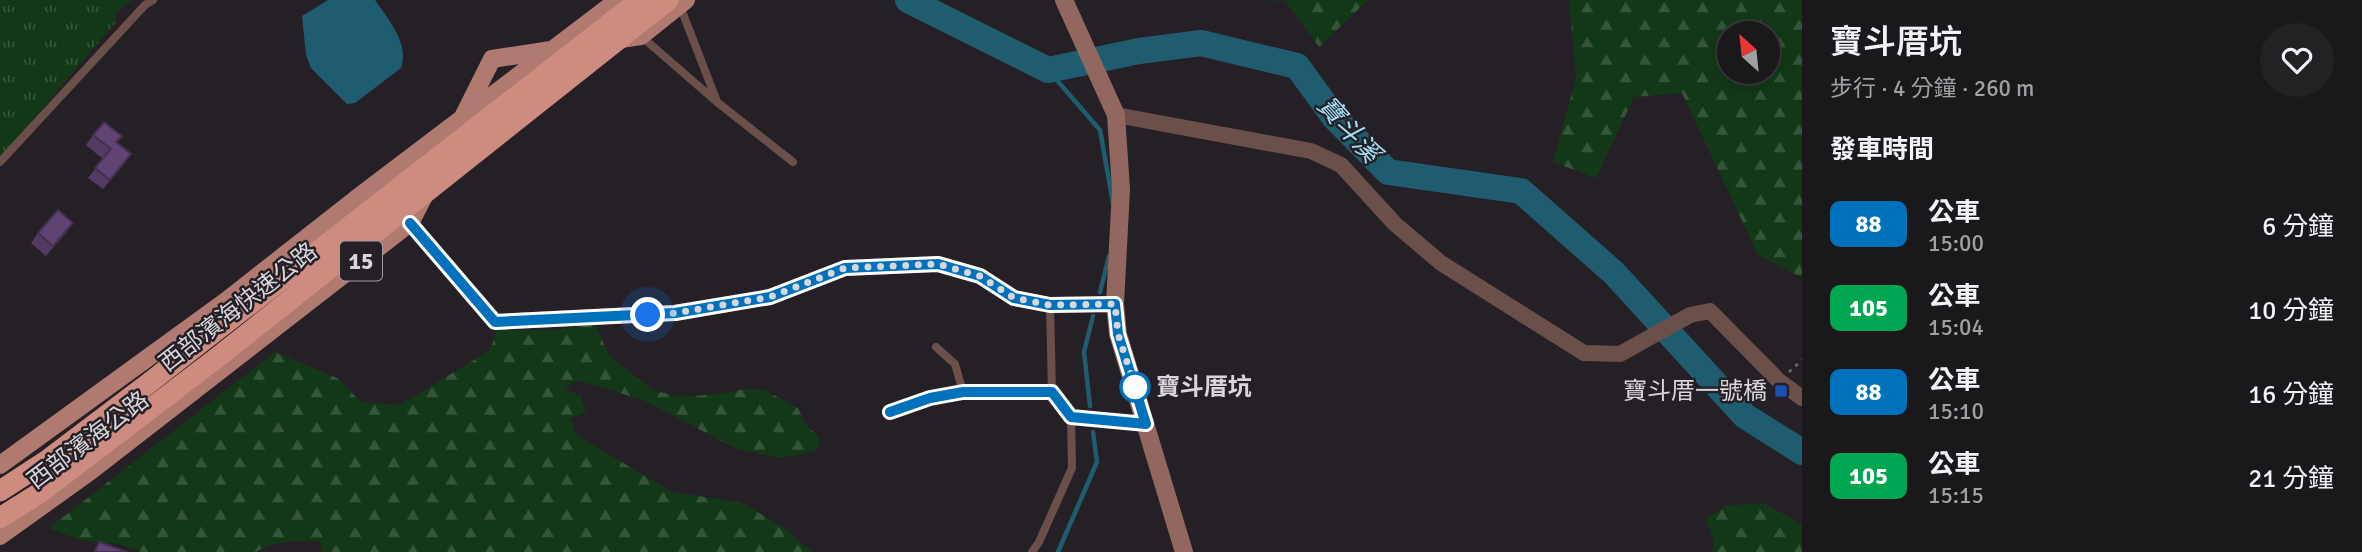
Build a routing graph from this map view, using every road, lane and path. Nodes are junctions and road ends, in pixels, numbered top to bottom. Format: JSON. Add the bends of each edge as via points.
{"nodes":[{"id":1,"x":153,"y":0,"type":"edge"},
{"id":2,"x":618,"y":0,"type":"edge"},
{"id":3,"x":640,"y":0,"type":"edge"},
{"id":4,"x":678,"y":2,"type":"edge"},
{"id":5,"x":1066,"y":6,"type":"edge"},
{"id":6,"x":641,"y":36,"type":"junction"},
{"id":7,"x":717,"y":102,"type":"junction"},
{"id":8,"x":1115,"y":113,"type":"junction"},
{"id":9,"x":0,"y":162,"type":"edge"},
{"id":10,"x":793,"y":162,"type":"dead end"},
{"id":11,"x":410,"y":223,"type":"junction"},
{"id":12,"x":1115,"y":304,"type":"junction"},
{"id":13,"x":1050,"y":305,"type":"junction"},
{"id":14,"x":936,"y":347,"type":"dead end"},
{"id":15,"x":963,"y":392,"type":"junction"},
{"id":16,"x":1052,"y":392,"type":"junction"},
{"id":17,"x":1802,"y":398,"type":"edge"},
{"id":18,"x":890,"y":412,"type":"dead end"},
{"id":19,"x":1071,"y":417,"type":"junction"},
{"id":20,"x":1146,"y":424,"type":"junction"},
{"id":21,"x":0,"y":465,"type":"edge"},
{"id":22,"x":0,"y":491,"type":"edge"},
{"id":23,"x":0,"y":518,"type":"edge"},
{"id":24,"x":0,"y":536,"type":"edge"},
{"id":25,"x":1031,"y":552,"type":"edge"},
{"id":26,"x":1184,"y":552,"type":"edge"}],
"edges":[{"from":1,"to":9,"type":"lane"},
{"from":2,"to":21,"type":"main road","name":"西部濱海公路","number":"15","via":[[226,301]]},
{"from":3,"to":22,"type":"highway","name":"西部濱海快速公路","via":[[149,383]]},
{"from":4,"to":6,"type":"main road","name":"西部濱海公路","number":"15"},
{"from":4,"to":7,"type":"lane"},
{"from":4,"to":23,"type":"highway","name":"西部濱海快速公路","via":[[41,492]]},
{"from":5,"to":8,"type":"street"},
{"from":6,"to":7,"type":"lane"},
{"from":6,"to":11,"type":"main road","name":"西部濱海公路","number":"15","via":[[492,59]]},
{"from":7,"to":10,"type":"lane"},
{"from":8,"to":12,"type":"street","via":[[1121,189]]},
{"from":8,"to":17,"type":"street","via":[[1311,151],[1341,165],[1395,224],[1441,263],[1584,353],[1620,354],[1690,316],[1710,312]]},
{"from":11,"to":13,"type":"street","via":[[495,322],[675,313],[770,297],[845,268],[938,264],[980,276],[1014,298]]},
{"from":11,"to":24,"type":"main road","name":"西部濱海公路","number":"15"},
{"from":12,"to":13,"type":"street"},
{"from":12,"to":20,"type":"street","via":[[1118,334]]},
{"from":13,"to":16,"type":"lane"},
{"from":14,"to":15,"type":"lane","via":[[955,364]]},
{"from":15,"to":16,"type":"lane"},
{"from":15,"to":18,"type":"lane"},
{"from":16,"to":19,"type":"lane"},
{"from":19,"to":20,"type":"lane"},
{"from":19,"to":25,"type":"lane","via":[[1072,468]]},
{"from":20,"to":26,"type":"street"}]}
